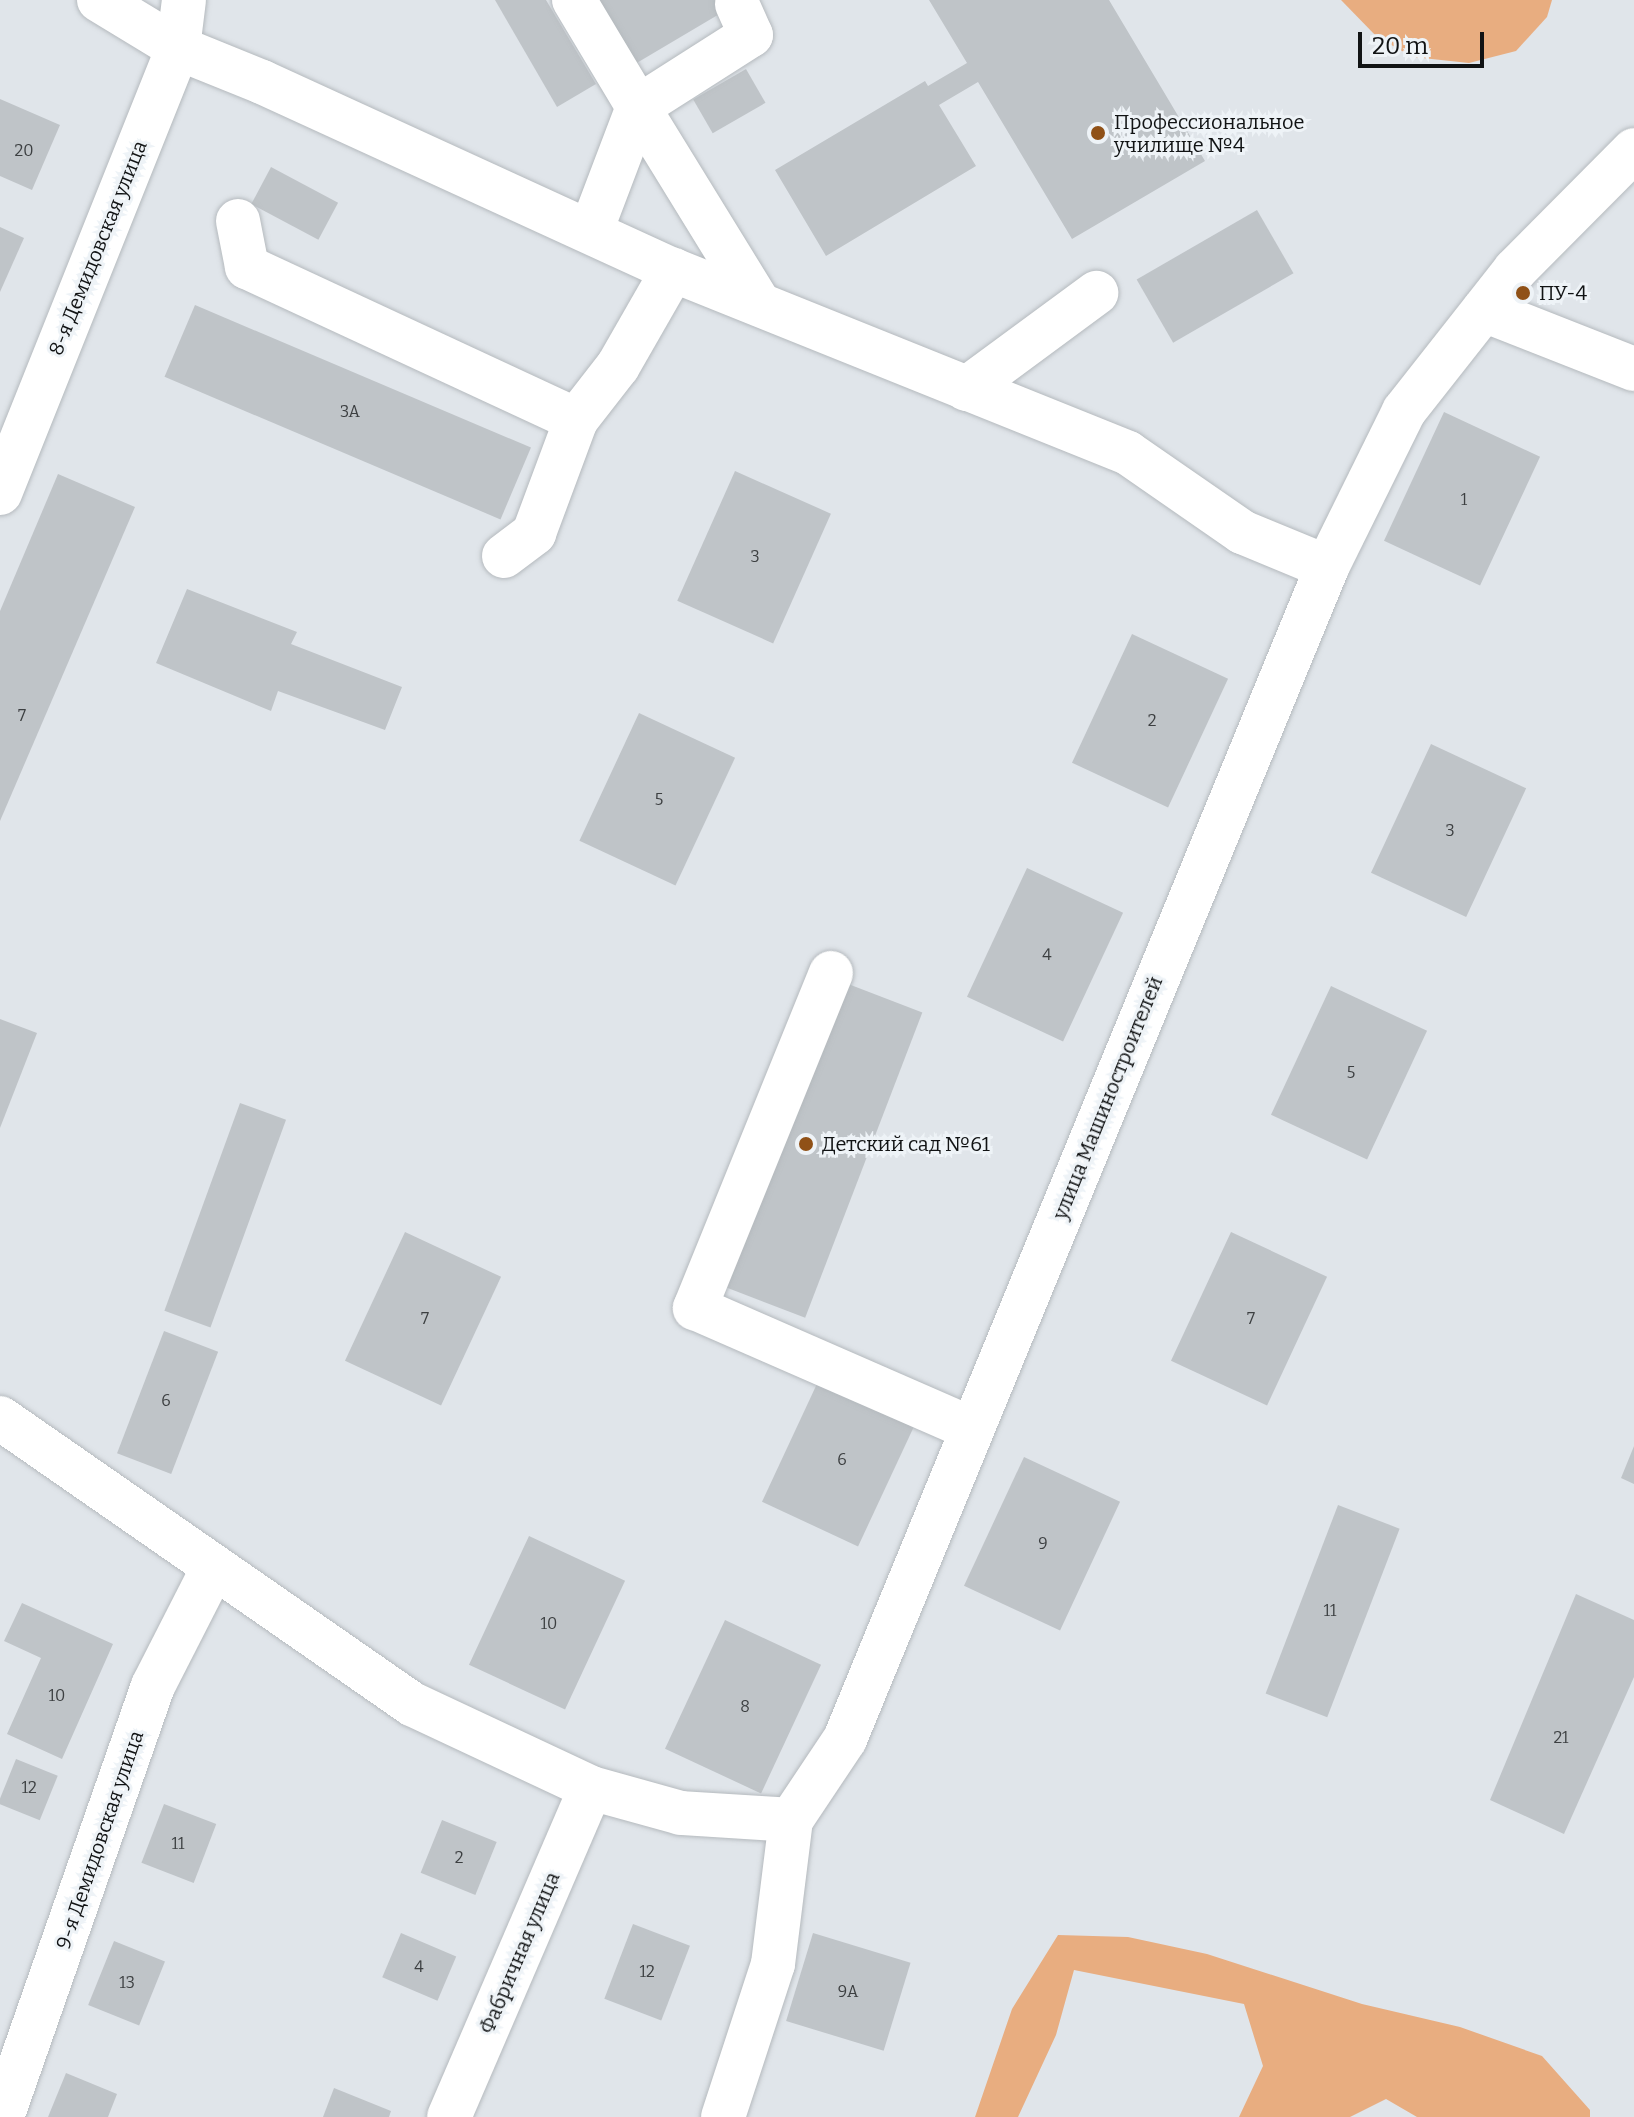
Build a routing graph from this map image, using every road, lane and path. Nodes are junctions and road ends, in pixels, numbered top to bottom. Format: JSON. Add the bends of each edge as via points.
{"nodes":[{"id":1,"x":99,"y":0,"type":"edge"},
{"id":2,"x":184,"y":0,"type":"edge"},
{"id":3,"x":574,"y":0,"type":"edge"},
{"id":4,"x":737,"y":4,"type":"dead end"},
{"id":5,"x":178,"y":48,"type":"junction"},
{"id":6,"x":638,"y":107,"type":"junction"},
{"id":7,"x":1634,"y":150,"type":"edge"},
{"id":8,"x":238,"y":221,"type":"dead end"},
{"id":9,"x":591,"y":231,"type":"junction"},
{"id":10,"x":673,"y":270,"type":"junction"},
{"id":11,"x":1096,"y":293,"type":"dead end"},
{"id":12,"x":758,"y":302,"type":"junction"},
{"id":13,"x":1484,"y":310,"type":"junction"},
{"id":14,"x":1634,"y":369,"type":"edge"},
{"id":15,"x":966,"y":389,"type":"junction"},
{"id":16,"x":576,"y":420,"type":"junction"},
{"id":17,"x":0,"y":493,"type":"edge"},
{"id":18,"x":504,"y":556,"type":"dead end"},
{"id":19,"x":1327,"y":567,"type":"junction"},
{"id":20,"x":831,"y":973,"type":"dead end"},
{"id":21,"x":0,"y":1418,"type":"edge"},
{"id":22,"x":972,"y":1429,"type":"junction"},
{"id":23,"x":213,"y":1568,"type":"junction"},
{"id":24,"x":591,"y":1788,"type":"junction"},
{"id":25,"x":791,"y":1820,"type":"junction"},
{"id":26,"x":2,"y":2117,"type":"edge"},
{"id":27,"x":449,"y":2117,"type":"edge"},
{"id":28,"x":723,"y":2117,"type":"edge"}],
"edges":[{"from":1,"to":5,"type":"street"},
{"from":2,"to":5,"type":"street","name":"8-я Демидовская улица"},
{"from":3,"to":6,"type":"street"},
{"from":4,"to":6,"type":"street","via":[[751,35]]},
{"from":5,"to":9,"type":"street"},
{"from":5,"to":17,"type":"street","name":"8-я Демидовская улица"},
{"from":6,"to":9,"type":"street"},
{"from":6,"to":12,"type":"street"},
{"from":7,"to":13,"type":"street","name":"улица Машиностроителей","via":[[1515,270]]},
{"from":8,"to":16,"type":"street","via":[[247,267]]},
{"from":9,"to":10,"type":"street"},
{"from":10,"to":12,"type":"street"},
{"from":10,"to":16,"type":"street","via":[[618,366]]},
{"from":11,"to":15,"type":"street"},
{"from":12,"to":15,"type":"street"},
{"from":13,"to":14,"type":"street"},
{"from":13,"to":19,"type":"street","name":"улица Машиностроителей","via":[[1404,411]]},
{"from":15,"to":19,"type":"street","via":[[1128,453],[1242,532]]},
{"from":16,"to":18,"type":"street","via":[[534,533]]},
{"from":19,"to":22,"type":"street","name":"улица Машиностроителей"},
{"from":20,"to":22,"type":"street","via":[[695,1308]]},
{"from":21,"to":23,"type":"street"},
{"from":22,"to":25,"type":"street","name":"улица Машиностроителей","via":[[845,1739]]},
{"from":23,"to":24,"type":"street","via":[[412,1704]]},
{"from":23,"to":26,"type":"street","name":"9-я Демидовская улица","via":[[153,1686]]},
{"from":24,"to":25,"type":"street","via":[[681,1813]]},
{"from":24,"to":27,"type":"street","name":"Фабричная улица"},
{"from":25,"to":28,"type":"street","name":"улица Машиностроителей","via":[[773,1964]]}]}
